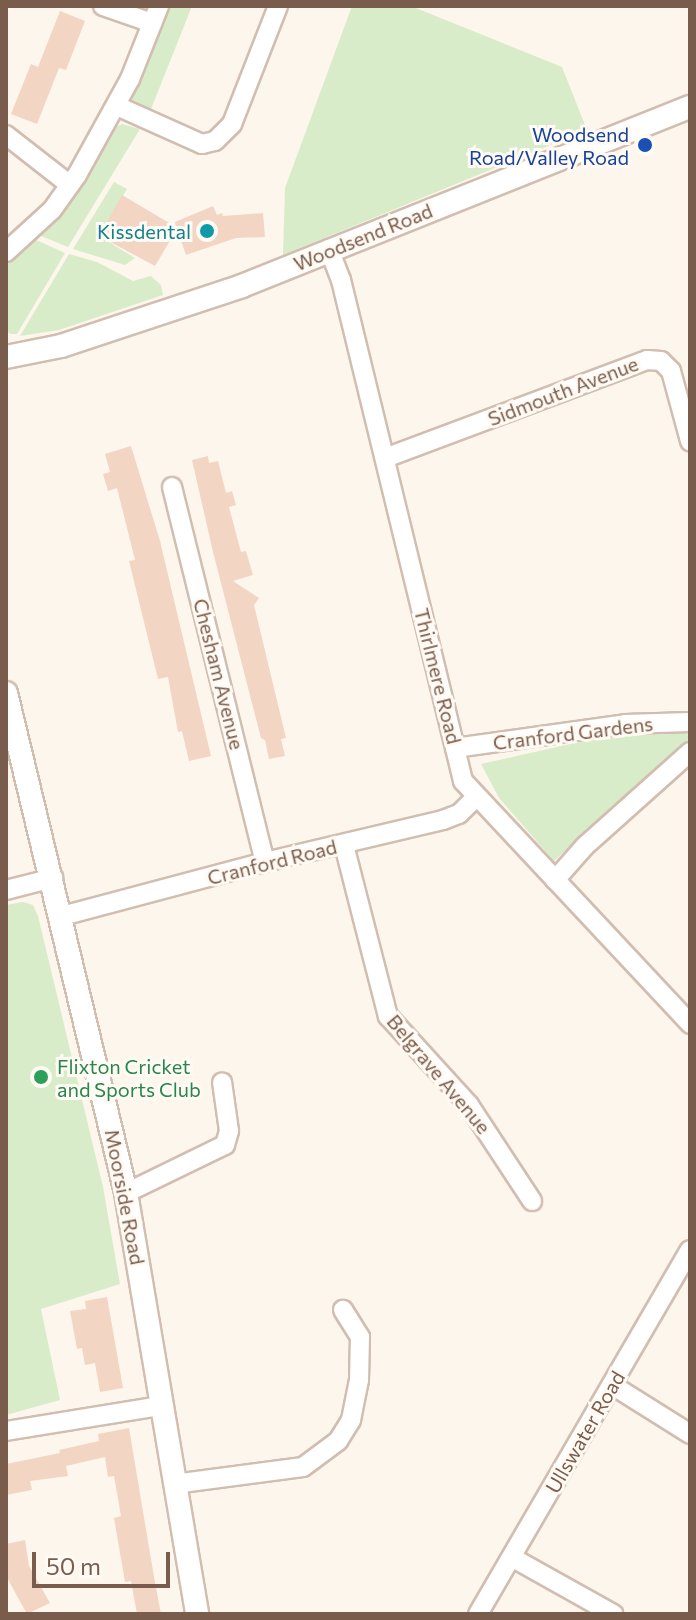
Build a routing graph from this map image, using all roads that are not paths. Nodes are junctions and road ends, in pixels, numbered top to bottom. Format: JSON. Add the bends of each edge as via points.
{"nodes":[{"id":1,"x":103,"y":6,"type":"edge"},
{"id":2,"x":278,"y":6,"type":"edge"},
{"id":3,"x":156,"y":14,"type":"edge"},
{"id":4,"x":117,"y":106,"type":"junction"},
{"id":5,"x":690,"y":107,"type":"edge"},
{"id":6,"x":6,"y":135,"type":"edge"},
{"id":7,"x":70,"y":185,"type":"junction"},
{"id":8,"x":329,"y":249,"type":"junction"},
{"id":9,"x":6,"y":252,"type":"edge"},
{"id":10,"x":6,"y":345,"type":"edge"},
{"id":11,"x":31,"y":353,"type":"junction"},
{"id":12,"x":6,"y":357,"type":"edge"},
{"id":13,"x":690,"y":441,"type":"edge"},
{"id":14,"x":385,"y":458,"type":"junction"},
{"id":15,"x":172,"y":487,"type":"dead end"},
{"id":16,"x":6,"y":693,"type":"edge"},
{"id":17,"x":690,"y":722,"type":"edge"},
{"id":18,"x":455,"y":748,"type":"junction"},
{"id":19,"x":690,"y":752,"type":"edge"},
{"id":20,"x":476,"y":797,"type":"junction"},
{"id":21,"x":344,"y":845,"type":"junction"},
{"id":22,"x":265,"y":862,"type":"junction"},
{"id":23,"x":53,"y":878,"type":"junction"},
{"id":24,"x":555,"y":880,"type":"junction"},
{"id":25,"x":6,"y":890,"type":"edge"},
{"id":26,"x":62,"y":916,"type":"junction"},
{"id":27,"x":690,"y":1024,"type":"edge"},
{"id":28,"x":222,"y":1082,"type":"dead end"},
{"id":29,"x":126,"y":1193,"type":"junction"},
{"id":30,"x":532,"y":1201,"type":"dead end"},
{"id":31,"x":690,"y":1250,"type":"edge"},
{"id":32,"x":343,"y":1310,"type":"dead end"},
{"id":33,"x":612,"y":1385,"type":"junction"},
{"id":34,"x":161,"y":1406,"type":"junction"},
{"id":35,"x":6,"y":1431,"type":"edge"},
{"id":36,"x":690,"y":1434,"type":"edge"},
{"id":37,"x":174,"y":1484,"type":"junction"},
{"id":38,"x":513,"y":1558,"type":"junction"},
{"id":39,"x":197,"y":1614,"type":"edge"},
{"id":40,"x":478,"y":1614,"type":"edge"},
{"id":41,"x":613,"y":1614,"type":"edge"}],
"edges":[{"from":1,"to":3,"type":"street"},
{"from":2,"to":4,"type":"street","via":[[232,124],[215,141],[202,144]]},
{"from":3,"to":4,"type":"street"},
{"from":4,"to":7,"type":"street"},
{"from":5,"to":8,"type":"street","name":"Woodsend Road"},
{"from":6,"to":7,"type":"street"},
{"from":7,"to":9,"type":"street","via":[[52,210]]},
{"from":8,"to":11,"type":"street","name":"Woodsend Road","via":[[242,286]]},
{"from":8,"to":14,"type":"street","name":"Thirlmere Road"},
{"from":10,"to":11,"type":"street"},
{"from":11,"to":12,"type":"street","name":"Woodsend Road"},
{"from":13,"to":14,"type":"street","name":"Sidmouth Avenue","via":[[671,371],[661,361],[647,360]]},
{"from":14,"to":18,"type":"street","name":"Thirlmere Road"},
{"from":15,"to":22,"type":"street","name":"Chesham Avenue"},
{"from":16,"to":23,"type":"street","name":"Moorside Road"},
{"from":17,"to":18,"type":"street","name":"Cranford Gardens","via":[[625,724]]},
{"from":18,"to":20,"type":"street","name":"Thirlmere Road","via":[[463,781]]},
{"from":19,"to":24,"type":"street","via":[[585,846]]},
{"from":20,"to":21,"type":"street","name":"Cranford Road","via":[[459,814],[443,820]]},
{"from":20,"to":24,"type":"street","name":"Thirlmere Road"},
{"from":21,"to":22,"type":"street","name":"Cranford Road"},
{"from":21,"to":30,"type":"street","name":"Belgrave Avenue","via":[[388,1016],[469,1105]]},
{"from":22,"to":26,"type":"street","name":"Cranford Road"},
{"from":23,"to":25,"type":"street"},
{"from":23,"to":26,"type":"street","name":"Moorside Road"},
{"from":24,"to":27,"type":"street","name":"Thirlmere Road"},
{"from":26,"to":29,"type":"street","name":"Moorside Road"},
{"from":28,"to":29,"type":"street","via":[[229,1131],[225,1145]]},
{"from":29,"to":34,"type":"street","name":"Moorside Road"},
{"from":31,"to":33,"type":"street","name":"Ullswater Road"},
{"from":32,"to":37,"type":"street","via":[[360,1337],[359,1380],[351,1420],[338,1441],[303,1467]]},
{"from":33,"to":36,"type":"street"},
{"from":33,"to":38,"type":"street","name":"Ullswater Road"},
{"from":34,"to":35,"type":"street"},
{"from":34,"to":37,"type":"street","name":"Moorside Road"},
{"from":37,"to":39,"type":"street","name":"Moorside Road"},
{"from":38,"to":40,"type":"street","name":"Ullswater Road"},
{"from":38,"to":41,"type":"street"}]}
